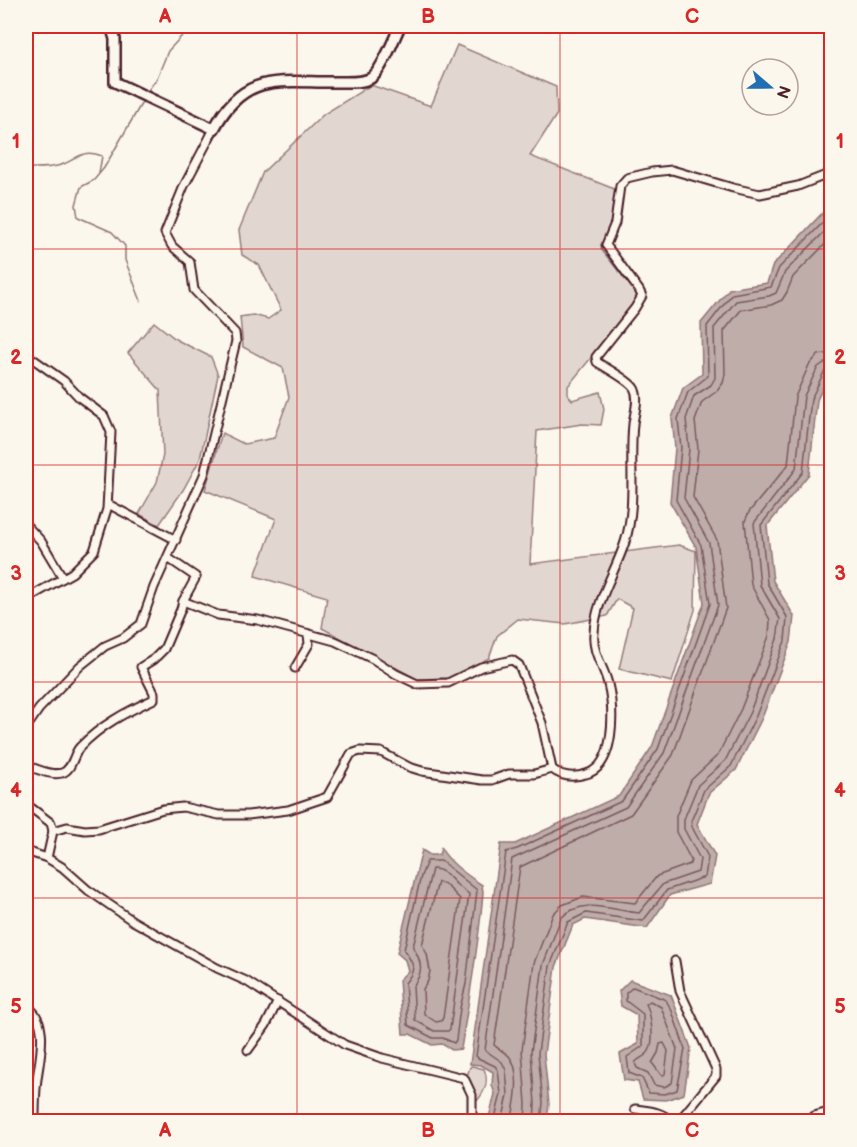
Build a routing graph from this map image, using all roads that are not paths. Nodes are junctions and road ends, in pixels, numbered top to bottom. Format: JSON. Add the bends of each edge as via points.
{"nodes":[{"id":1,"x":111,"y":26,"type":"edge"},
{"id":2,"x":400,"y":26,"type":"edge"},
{"id":3,"x":214,"y":129,"type":"junction"},
{"id":4,"x":831,"y":169,"type":"edge"},
{"id":5,"x":26,"y":354,"type":"edge"},
{"id":6,"x":108,"y":504,"type":"junction"},
{"id":7,"x":26,"y":525,"type":"edge"},
{"id":8,"x":176,"y":540,"type":"junction"},
{"id":9,"x":168,"y":558,"type":"junction"},
{"id":10,"x":63,"y":578,"type":"junction"},
{"id":11,"x":26,"y":599,"type":"edge"},
{"id":12,"x":183,"y":601,"type":"junction"},
{"id":13,"x":308,"y":634,"type":"junction"},
{"id":14,"x":294,"y":668,"type":"dead end"},
{"id":15,"x":26,"y":728,"type":"edge"},
{"id":16,"x":26,"y":766,"type":"edge"},
{"id":17,"x":552,"y":769,"type":"junction"},
{"id":18,"x":26,"y":804,"type":"edge"},
{"id":19,"x":53,"y":831,"type":"junction"},
{"id":20,"x":26,"y":850,"type":"edge"},
{"id":21,"x":47,"y":858,"type":"junction"},
{"id":22,"x":675,"y":961,"type":"dead end"},
{"id":23,"x":278,"y":1001,"type":"junction"},
{"id":24,"x":26,"y":1005,"type":"edge"},
{"id":25,"x":248,"y":1050,"type":"dead end"},
{"id":26,"x":635,"y":1108,"type":"dead end"},
{"id":27,"x":831,"y":1112,"type":"edge"},
{"id":28,"x":34,"y":1122,"type":"edge"},
{"id":29,"x":472,"y":1122,"type":"edge"},
{"id":30,"x":672,"y":1122,"type":"edge"},
{"id":31,"x":678,"y":1122,"type":"edge"},
{"id":32,"x":812,"y":1122,"type":"edge"}],
"edges":[{"from":1,"to":3,"type":"main road","via":[[116,39],[115,82]]},
{"from":2,"to":3,"type":"main road","via":[[377,72],[369,79],[277,82],[253,87],[224,110]]},
{"from":3,"to":8,"type":"street","via":[[165,233],[189,262],[194,290],[235,333],[237,341],[204,475]]},
{"from":4,"to":17,"type":"street","via":[[826,175],[798,186],[760,194],[672,170],[627,178],[620,186],[615,223],[606,245],[642,297],[596,357],[597,362],[634,387],[637,397],[630,448],[631,508],[626,540],[593,632],[596,655],[608,682],[612,722],[605,758],[597,769],[572,777]]},
{"from":5,"to":6,"type":"street","via":[[64,381],[107,421],[111,432]]},
{"from":6,"to":8,"type":"street"},
{"from":6,"to":10,"type":"street","via":[[94,551]]},
{"from":7,"to":10,"type":"street"},
{"from":8,"to":9,"type":"street"},
{"from":9,"to":12,"type":"street","via":[[195,577]]},
{"from":9,"to":15,"type":"street","via":[[141,624],[80,666]]},
{"from":10,"to":11,"type":"street"},
{"from":12,"to":13,"type":"street","via":[[218,615],[258,620]]},
{"from":12,"to":16,"type":"street","via":[[164,649],[141,667],[154,699],[100,728],[63,772],[49,773]]},
{"from":13,"to":14,"type":"street","via":[[309,644]]},
{"from":13,"to":17,"type":"street","via":[[346,645],[417,684],[448,683],[472,670],[512,660],[519,665],[542,723]]},
{"from":17,"to":19,"type":"street","via":[[482,780],[431,773],[381,752],[360,751],[351,754],[327,797],[288,810],[248,815],[183,807],[163,809],[99,829],[68,827]]},
{"from":18,"to":19,"type":"street","via":[[51,823]]},
{"from":19,"to":21,"type":"street"},
{"from":20,"to":21,"type":"street"},
{"from":21,"to":23,"type":"street","via":[[133,921]]},
{"from":22,"to":31,"type":"street","via":[[680,991],[716,1069],[716,1076]]},
{"from":23,"to":25,"type":"street"},
{"from":23,"to":29,"type":"street","via":[[345,1045],[464,1078],[472,1095]]},
{"from":24,"to":28,"type":"street","via":[[41,1025]]},
{"from":26,"to":30,"type":"street","via":[[658,1112]]},
{"from":27,"to":32,"type":"street","via":[[814,1116]]}]}
